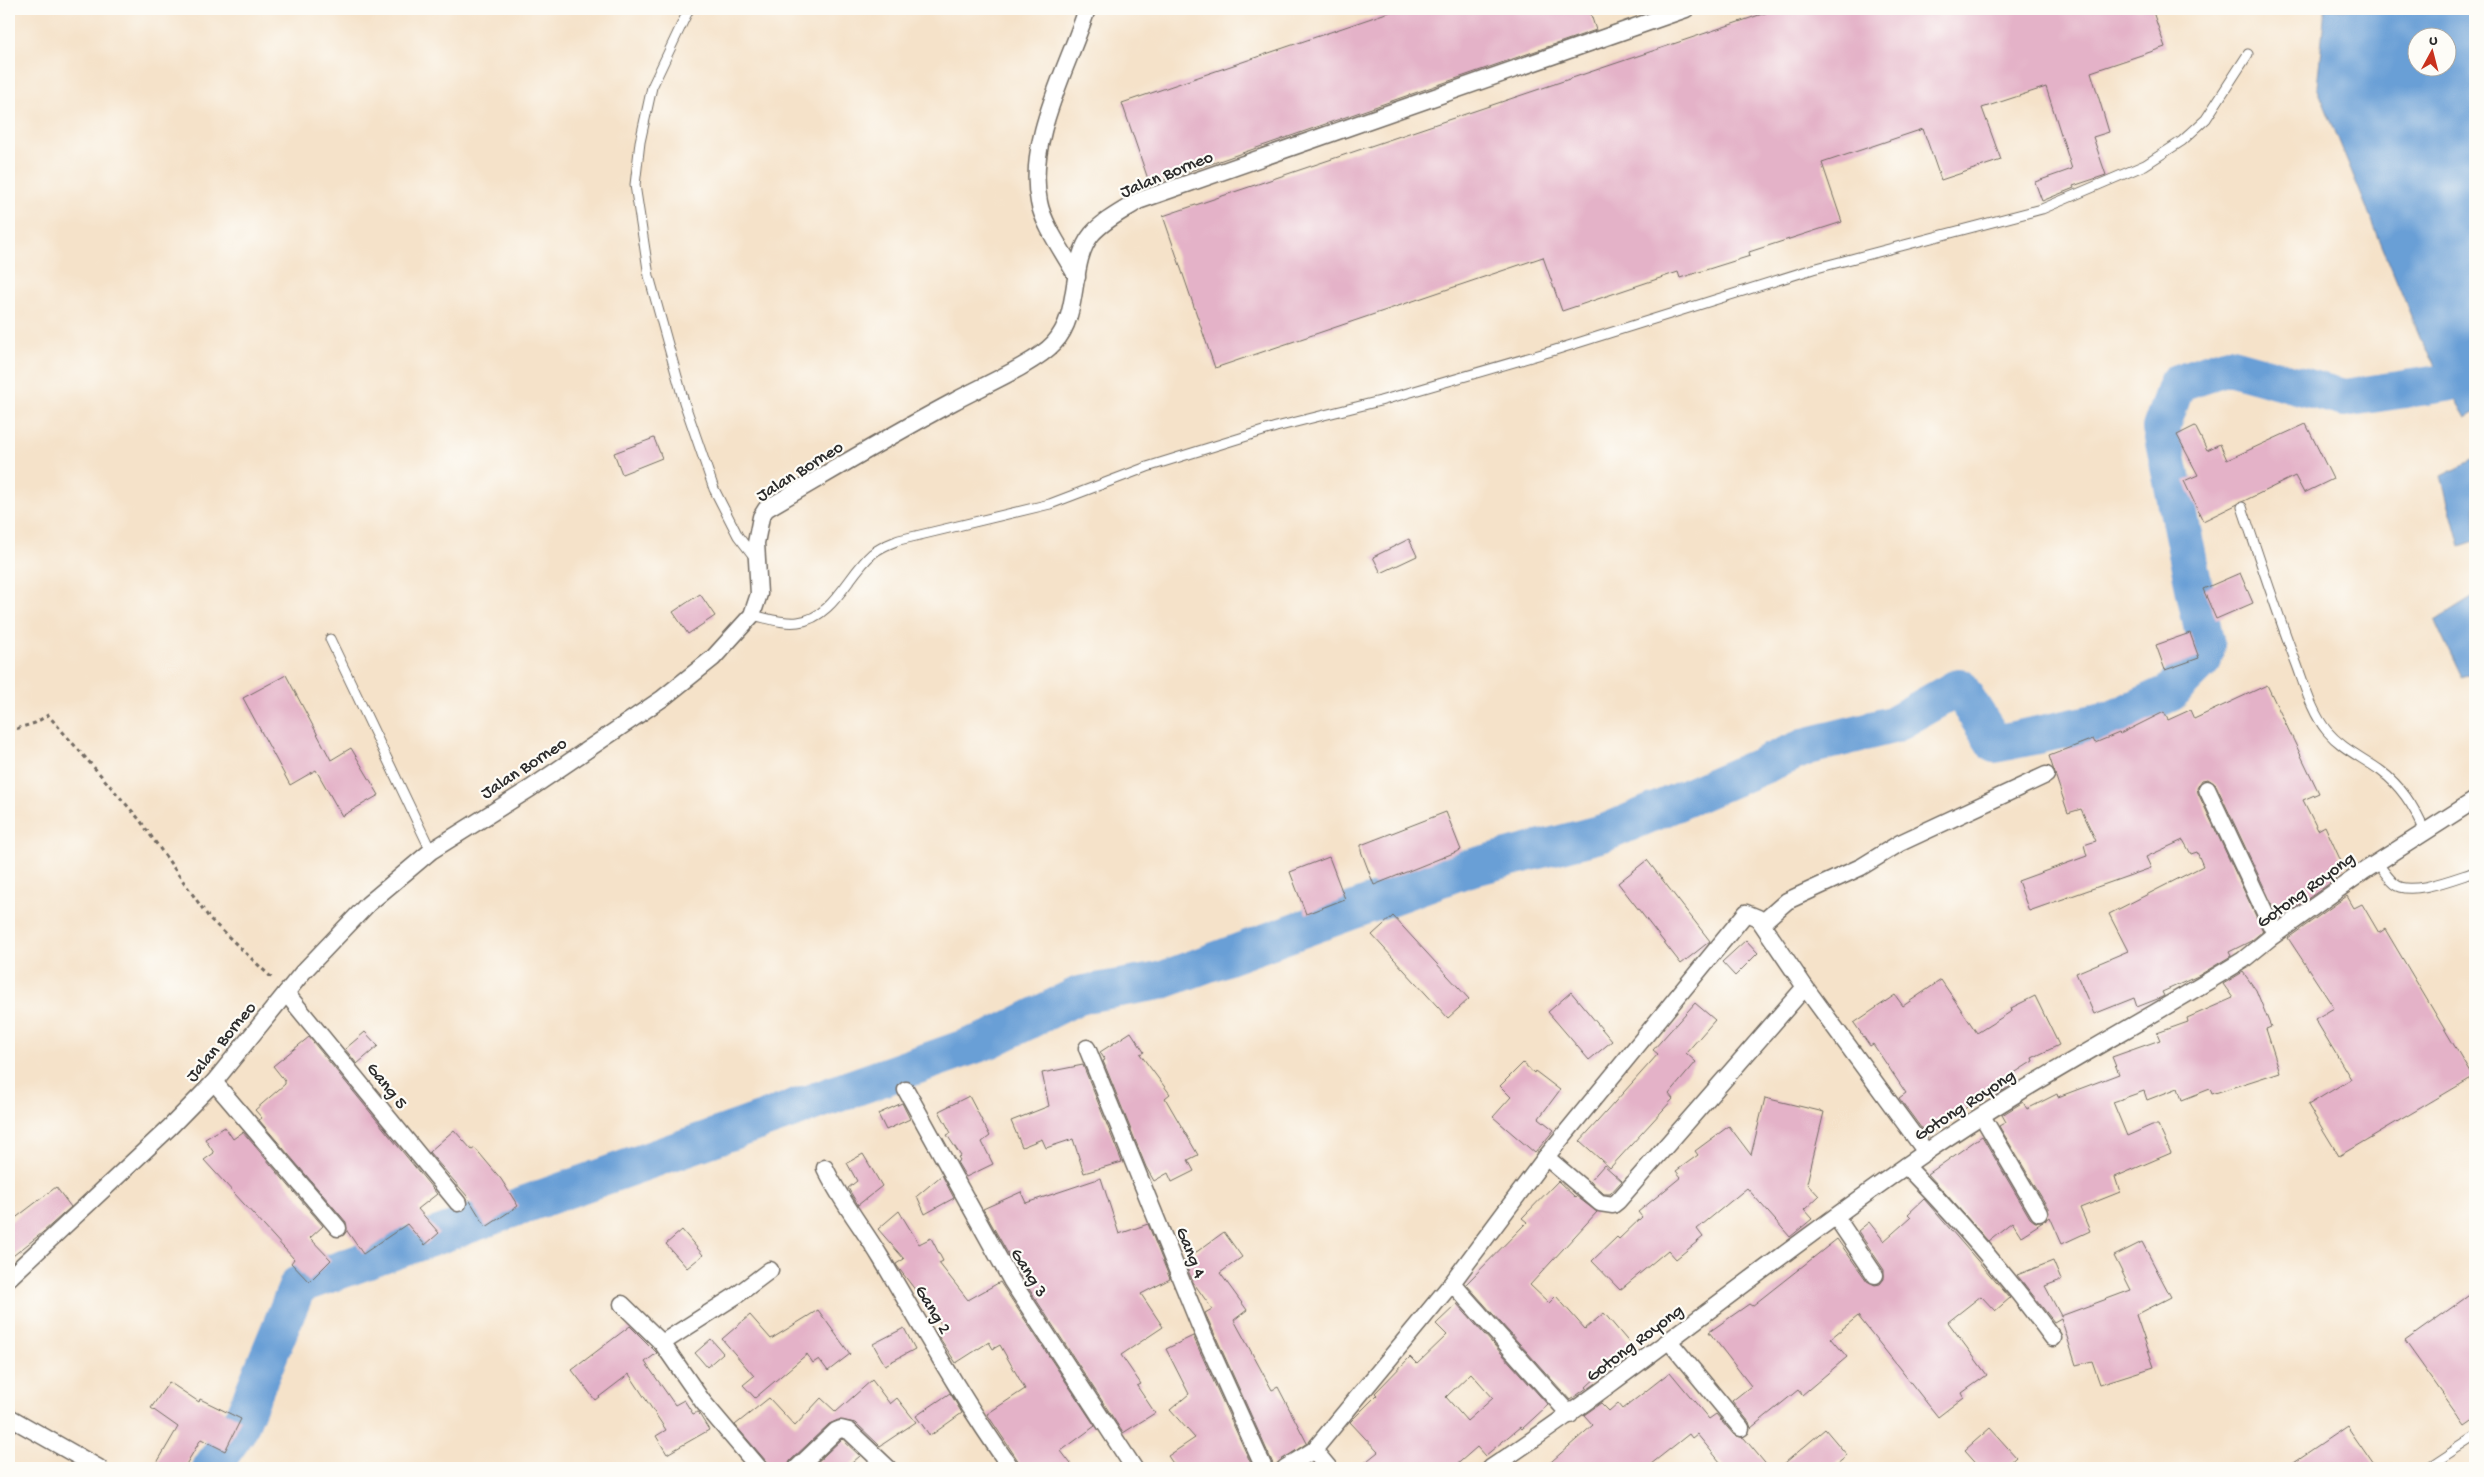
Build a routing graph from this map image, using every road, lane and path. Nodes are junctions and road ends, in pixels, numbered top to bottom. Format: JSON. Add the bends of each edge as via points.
{"nodes":[{"id":1,"x":688,"y":9,"type":"edge"},
{"id":2,"x":1087,"y":9,"type":"edge"},
{"id":3,"x":1686,"y":9,"type":"edge"},
{"id":4,"x":2248,"y":54,"type":"dead end"},
{"id":5,"x":1077,"y":277,"type":"junction"},
{"id":6,"x":2242,"y":508,"type":"dead end"},
{"id":7,"x":757,"y":560,"type":"junction"},
{"id":8,"x":752,"y":615,"type":"junction"},
{"id":9,"x":330,"y":639,"type":"dead end"},
{"id":10,"x":9,"y":731,"type":"edge"},
{"id":11,"x":2046,"y":775,"type":"dead end"},
{"id":12,"x":2207,"y":789,"type":"dead end"},
{"id":13,"x":2475,"y":800,"type":"edge"},
{"id":14,"x":2425,"y":832,"type":"junction"},
{"id":15,"x":431,"y":851,"type":"junction"},
{"id":16,"x":2376,"y":862,"type":"junction"},
{"id":17,"x":2475,"y":872,"type":"edge"},
{"id":18,"x":1762,"y":923,"type":"junction"},
{"id":19,"x":2275,"y":934,"type":"junction"},
{"id":20,"x":1805,"y":987,"type":"junction"},
{"id":21,"x":286,"y":993,"type":"junction"},
{"id":22,"x":1088,"y":1048,"type":"dead end"},
{"id":23,"x":214,"y":1082,"type":"junction"},
{"id":24,"x":906,"y":1090,"type":"dead end"},
{"id":25,"x":1982,"y":1116,"type":"junction"},
{"id":26,"x":1926,"y":1152,"type":"junction"},
{"id":27,"x":1546,"y":1157,"type":"junction"},
{"id":28,"x":1906,"y":1166,"type":"junction"},
{"id":29,"x":825,"y":1168,"type":"dead end"},
{"id":30,"x":458,"y":1203,"type":"dead end"},
{"id":31,"x":2039,"y":1213,"type":"dead end"},
{"id":32,"x":1836,"y":1217,"type":"junction"},
{"id":33,"x":338,"y":1228,"type":"dead end"},
{"id":34,"x":770,"y":1270,"type":"dead end"},
{"id":35,"x":1875,"y":1275,"type":"dead end"},
{"id":36,"x":9,"y":1278,"type":"edge"},
{"id":37,"x":1452,"y":1282,"type":"junction"},
{"id":38,"x":622,"y":1304,"type":"dead end"},
{"id":39,"x":2053,"y":1338,"type":"dead end"},
{"id":40,"x":1669,"y":1341,"type":"junction"},
{"id":41,"x":662,"y":1343,"type":"junction"},
{"id":42,"x":1570,"y":1415,"type":"junction"},
{"id":43,"x":9,"y":1417,"type":"edge"},
{"id":44,"x":1741,"y":1428,"type":"dead end"},
{"id":45,"x":2475,"y":1437,"type":"edge"},
{"id":46,"x":1314,"y":1450,"type":"junction"},
{"id":47,"x":1512,"y":1463,"type":"edge"},
{"id":48,"x":99,"y":1468,"type":"edge"},
{"id":49,"x":759,"y":1468,"type":"edge"},
{"id":50,"x":797,"y":1468,"type":"edge"},
{"id":51,"x":888,"y":1468,"type":"edge"},
{"id":52,"x":1011,"y":1468,"type":"edge"},
{"id":53,"x":1134,"y":1468,"type":"edge"},
{"id":54,"x":1264,"y":1468,"type":"edge"},
{"id":55,"x":1285,"y":1468,"type":"edge"},
{"id":56,"x":1329,"y":1468,"type":"edge"},
{"id":57,"x":1491,"y":1468,"type":"edge"},
{"id":58,"x":2428,"y":1468,"type":"edge"}],
"edges":[{"from":1,"to":7,"type":"lane","via":[[652,87],[635,185],[649,276],[684,402],[714,489],[738,536]]},
{"from":2,"to":5,"type":"street","via":[[1041,134],[1036,172],[1039,204]]},
{"from":3,"to":5,"type":"street","name":"Jalan Borneo","via":[[1138,202],[1105,222],[1091,235],[1082,252]]},
{"from":4,"to":8,"type":"lane","via":[[2206,119],[2182,140],[2145,165],[2042,209],[1813,269],[1552,351],[1147,466],[1050,504],[899,540],[871,555],[852,580],[812,619],[789,622]]},
{"from":5,"to":7,"type":"street","name":"Jalan Borneo","via":[[1065,329],[1054,344],[1040,356],[766,509],[759,524]]},
{"from":6,"to":14,"type":"lane","via":[[2290,650],[2326,730],[2396,786],[2418,814]]},
{"from":7,"to":8,"type":"street","name":"Jalan Borneo","via":[[759,594]]},
{"from":8,"to":15,"type":"street","name":"Jalan Borneo","via":[[713,658],[663,698]]},
{"from":9,"to":15,"type":"lane"},
{"from":10,"to":21,"type":"path","via":[[48,716],[139,819],[210,918]]},
{"from":11,"to":18,"type":"street","via":[[1900,843],[1861,867],[1787,901]]},
{"from":12,"to":19,"type":"street"},
{"from":13,"to":14,"type":"street","name":"Gotong Royong"},
{"from":14,"to":16,"type":"street","name":"Gotong Royong"},
{"from":15,"to":21,"type":"street","name":"Jalan Borneo","via":[[368,904]]},
{"from":16,"to":17,"type":"lane","via":[[2395,884],[2410,888]]},
{"from":16,"to":19,"type":"street","name":"Gotong Royong"},
{"from":18,"to":20,"type":"street"},
{"from":18,"to":27,"type":"street","via":[[1755,915],[1742,915]]},
{"from":19,"to":25,"type":"street","name":"Gotong Royong","via":[[2228,969]]},
{"from":20,"to":26,"type":"street"},
{"from":20,"to":27,"type":"street","via":[[1618,1201],[1610,1205],[1600,1203]]},
{"from":21,"to":23,"type":"street","name":"Jalan Borneo"},
{"from":21,"to":30,"type":"street","name":"Gang 5"},
{"from":22,"to":54,"type":"street","name":"Gang 4","via":[[1199,1324]]},
{"from":23,"to":33,"type":"street"},
{"from":23,"to":36,"type":"street","name":"Jalan Borneo"},
{"from":24,"to":53,"type":"street","name":"Gang 3","via":[[1011,1280]]},
{"from":25,"to":26,"type":"street","name":"Gotong Royong"},
{"from":25,"to":31,"type":"street"},
{"from":26,"to":28,"type":"street","name":"Gotong Royong"},
{"from":27,"to":37,"type":"street"},
{"from":28,"to":32,"type":"street","name":"Gotong Royong"},
{"from":28,"to":39,"type":"street","via":[[1963,1226]]},
{"from":29,"to":52,"type":"street","name":"Gang 2","via":[[977,1420]]},
{"from":32,"to":35,"type":"street"},
{"from":32,"to":40,"type":"street","name":"Gotong Royong"},
{"from":34,"to":41,"type":"street"},
{"from":37,"to":42,"type":"street"},
{"from":37,"to":46,"type":"street"},
{"from":38,"to":41,"type":"street"},
{"from":40,"to":42,"type":"street","name":"Gotong Royong"},
{"from":40,"to":44,"type":"street"},
{"from":41,"to":49,"type":"street","via":[[703,1402]]},
{"from":42,"to":47,"type":"street","name":"Gotong Royong"},
{"from":43,"to":48,"type":"street"},
{"from":45,"to":58,"type":"lane"},
{"from":46,"to":55,"type":"street"},
{"from":46,"to":56,"type":"street"},
{"from":47,"to":57,"type":"street","name":"Gotong Royong"},
{"from":50,"to":51,"type":"street","via":[[841,1429],[849,1431]]}]}
